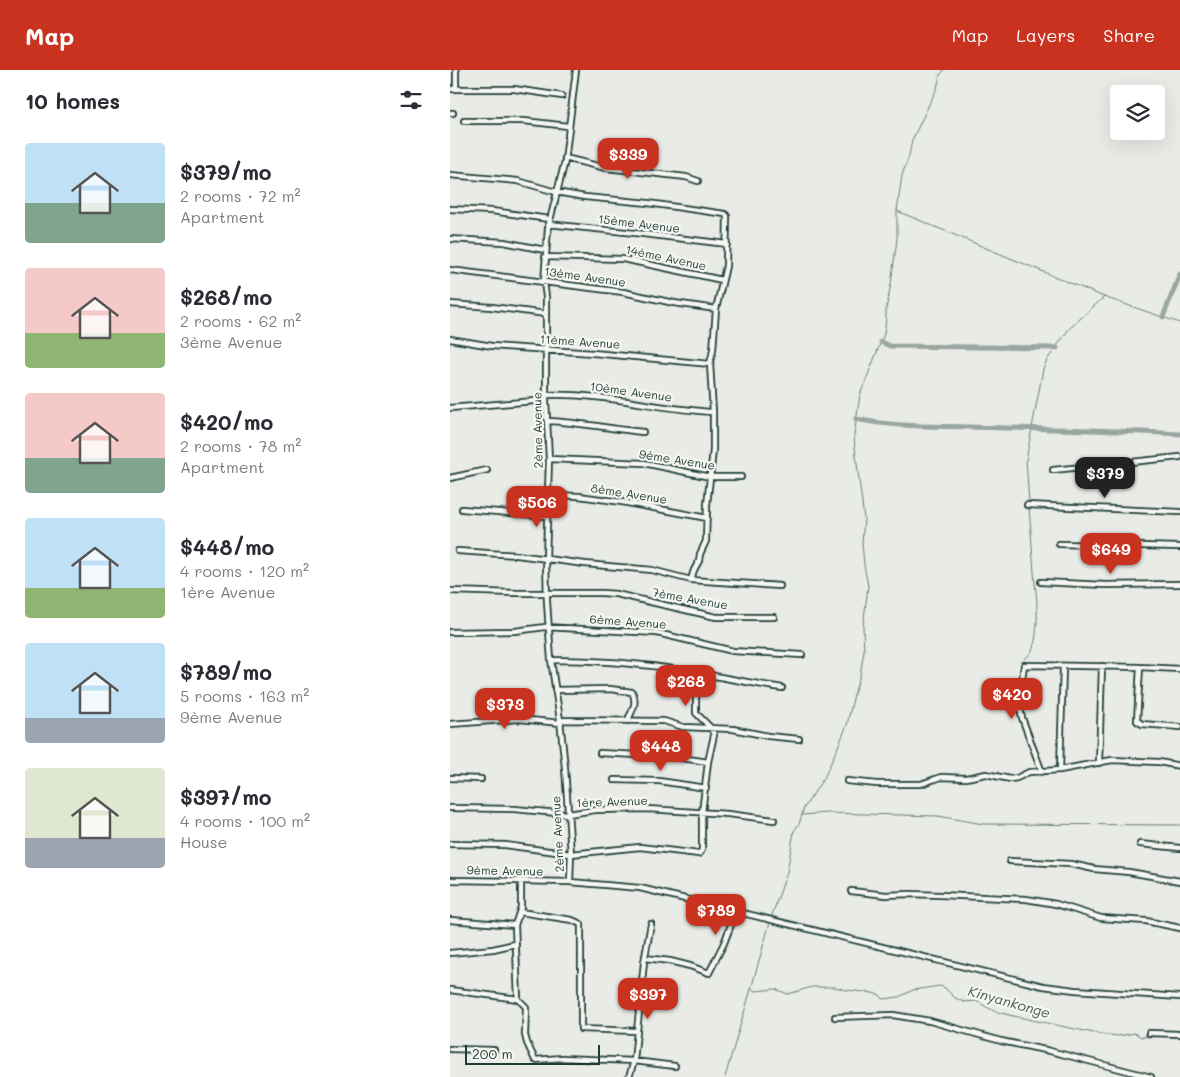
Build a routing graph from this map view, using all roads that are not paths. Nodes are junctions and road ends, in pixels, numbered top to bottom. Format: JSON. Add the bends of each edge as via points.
{"nodes":[{"id":1,"x":456,"y":70,"type":"edge"},
{"id":2,"x":576,"y":70,"type":"edge"},
{"id":3,"x":453,"y":89,"type":"edge"},
{"id":4,"x":562,"y":96,"type":"dead end"},
{"id":5,"x":464,"y":121,"type":"dead end"},
{"id":6,"x":568,"y":126,"type":"junction"},
{"id":7,"x":565,"y":158,"type":"junction"},
{"id":8,"x":450,"y":175,"type":"edge"},
{"id":9,"x":698,"y":181,"type":"dead end"},
{"id":10,"x":556,"y":192,"type":"junction"},
{"id":11,"x":450,"y":209,"type":"edge"},
{"id":12,"x":549,"y":221,"type":"junction"},
{"id":13,"x":450,"y":238,"type":"edge"},
{"id":14,"x":727,"y":244,"type":"junction"},
{"id":15,"x":545,"y":250,"type":"junction"},
{"id":16,"x":545,"y":257,"type":"junction"},
{"id":17,"x":450,"y":270,"type":"edge"},
{"id":18,"x":722,"y":280,"type":"junction"},
{"id":19,"x":544,"y":282,"type":"junction"},
{"id":20,"x":450,"y":304,"type":"edge"},
{"id":21,"x":716,"y":309,"type":"junction"},
{"id":22,"x":546,"y":314,"type":"junction"},
{"id":23,"x":450,"y":340,"type":"edge"},
{"id":24,"x":546,"y":350,"type":"junction"},
{"id":25,"x":710,"y":364,"type":"junction"},
{"id":26,"x":546,"y":398,"type":"junction"},
{"id":27,"x":450,"y":408,"type":"edge"},
{"id":28,"x":713,"y":412,"type":"junction"},
{"id":29,"x":547,"y":420,"type":"junction"},
{"id":30,"x":643,"y":432,"type":"dead end"},
{"id":31,"x":1180,"y":457,"type":"edge"},
{"id":32,"x":549,"y":459,"type":"junction"},
{"id":33,"x":487,"y":470,"type":"dead end"},
{"id":34,"x":1053,"y":470,"type":"dead end"},
{"id":35,"x":710,"y":477,"type":"junction"},
{"id":36,"x":741,"y":477,"type":"dead end"},
{"id":37,"x":450,"y":478,"type":"edge"},
{"id":38,"x":548,"y":495,"type":"junction"},
{"id":39,"x":1029,"y":505,"type":"dead end"},
{"id":40,"x":462,"y":509,"type":"dead end"},
{"id":41,"x":1180,"y":512,"type":"edge"},
{"id":42,"x":547,"y":516,"type":"junction"},
{"id":43,"x":707,"y":518,"type":"junction"},
{"id":44,"x":1059,"y":544,"type":"dead end"},
{"id":45,"x":1180,"y":548,"type":"edge"},
{"id":46,"x":458,"y":551,"type":"dead end"},
{"id":47,"x":546,"y":559,"type":"junction"},
{"id":48,"x":691,"y":580,"type":"junction"},
{"id":49,"x":1041,"y":582,"type":"dead end"},
{"id":50,"x":1180,"y":584,"type":"edge"},
{"id":51,"x":780,"y":586,"type":"dead end"},
{"id":52,"x":450,"y":591,"type":"edge"},
{"id":53,"x":546,"y":593,"type":"junction"},
{"id":54,"x":774,"y":617,"type":"dead end"},
{"id":55,"x":548,"y":627,"type":"junction"},
{"id":56,"x":450,"y":632,"type":"edge"},
{"id":57,"x":802,"y":655,"type":"dead end"},
{"id":58,"x":551,"y":660,"type":"junction"},
{"id":59,"x":1063,"y":666,"type":"junction"},
{"id":60,"x":1102,"y":666,"type":"junction"},
{"id":61,"x":1140,"y":667,"type":"junction"},
{"id":62,"x":1180,"y":669,"type":"edge"},
{"id":63,"x":696,"y":672,"type":"junction"},
{"id":64,"x":782,"y":688,"type":"dead end"},
{"id":65,"x":555,"y":690,"type":"junction"},
{"id":66,"x":628,"y":721,"type":"junction"},
{"id":67,"x":560,"y":722,"type":"junction"},
{"id":68,"x":450,"y":724,"type":"edge"},
{"id":69,"x":1180,"y":727,"type":"edge"},
{"id":70,"x":711,"y":728,"type":"junction"},
{"id":71,"x":799,"y":739,"type":"dead end"},
{"id":72,"x":600,"y":753,"type":"dead end"},
{"id":73,"x":708,"y":762,"type":"junction"},
{"id":74,"x":1098,"y":763,"type":"junction"},
{"id":75,"x":1180,"y":766,"type":"edge"},
{"id":76,"x":1060,"y":770,"type":"junction"},
{"id":77,"x":1042,"y":772,"type":"junction"},
{"id":78,"x":450,"y":778,"type":"edge"},
{"id":79,"x":481,"y":779,"type":"dead end"},
{"id":80,"x":614,"y":780,"type":"dead end"},
{"id":81,"x":847,"y":781,"type":"dead end"},
{"id":82,"x":706,"y":788,"type":"junction"},
{"id":83,"x":450,"y":808,"type":"edge"},
{"id":84,"x":702,"y":813,"type":"junction"},
{"id":85,"x":568,"y":814,"type":"junction"},
{"id":86,"x":774,"y":820,"type":"dead end"},
{"id":87,"x":450,"y":844,"type":"edge"},
{"id":88,"x":1140,"y":844,"type":"dead end"},
{"id":89,"x":1180,"y":848,"type":"edge"},
{"id":90,"x":571,"y":854,"type":"junction"},
{"id":91,"x":1010,"y":861,"type":"dead end"},
{"id":92,"x":450,"y":880,"type":"edge"},
{"id":93,"x":1180,"y":881,"type":"edge"},
{"id":94,"x":521,"y":882,"type":"junction"},
{"id":95,"x":570,"y":882,"type":"junction"},
{"id":96,"x":851,"y":891,"type":"dead end"},
{"id":97,"x":520,"y":912,"type":"junction"},
{"id":98,"x":736,"y":912,"type":"junction"},
{"id":99,"x":450,"y":920,"type":"edge"},
{"id":100,"x":652,"y":924,"type":"dead end"},
{"id":101,"x":515,"y":925,"type":"junction"},
{"id":102,"x":1180,"y":928,"type":"edge"},
{"id":103,"x":515,"y":944,"type":"junction"},
{"id":104,"x":450,"y":952,"type":"edge"},
{"id":105,"x":645,"y":958,"type":"junction"},
{"id":106,"x":450,"y":990,"type":"edge"},
{"id":107,"x":1180,"y":997,"type":"edge"},
{"id":108,"x":518,"y":999,"type":"junction"},
{"id":109,"x":835,"y":1017,"type":"dead end"},
{"id":110,"x":637,"y":1031,"type":"junction"},
{"id":111,"x":1149,"y":1033,"type":"dead end"},
{"id":112,"x":1180,"y":1034,"type":"edge"},
{"id":113,"x":450,"y":1049,"type":"edge"},
{"id":114,"x":494,"y":1050,"type":"dead end"},
{"id":115,"x":634,"y":1060,"type":"junction"},
{"id":116,"x":675,"y":1066,"type":"dead end"},
{"id":117,"x":629,"y":1077,"type":"edge"},
{"id":118,"x":1151,"y":1077,"type":"edge"}],
"edges":[{"from":1,"to":3,"type":"street"},
{"from":2,"to":6,"type":"street","name":"2ème Avenue"},
{"from":3,"to":4,"type":"street","via":[[514,89]]},
{"from":5,"to":6,"type":"street"},
{"from":6,"to":7,"type":"street","name":"2ème Avenue"},
{"from":7,"to":9,"type":"street","via":[[598,167]]},
{"from":7,"to":10,"type":"street","name":"2ème Avenue"},
{"from":8,"to":10,"type":"street","via":[[518,181]]},
{"from":10,"to":12,"type":"street","name":"2ème Avenue"},
{"from":10,"to":14,"type":"street","via":[[725,214]]},
{"from":11,"to":12,"type":"street","name":"15ème Avenue","via":[[492,211]]},
{"from":12,"to":14,"type":"street","name":"15ème Avenue"},
{"from":12,"to":15,"type":"street","name":"2ème Avenue"},
{"from":13,"to":15,"type":"street","via":[[504,242]]},
{"from":14,"to":18,"type":"street"},
{"from":15,"to":16,"type":"street","name":"2ème Avenue"},
{"from":16,"to":18,"type":"street","name":"14ème Avenue","via":[[623,258]]},
{"from":16,"to":19,"type":"street","name":"2ème Avenue"},
{"from":17,"to":19,"type":"street","name":"13ème Avenue"},
{"from":18,"to":21,"type":"street"},
{"from":19,"to":21,"type":"street","name":"13ème Avenue"},
{"from":19,"to":22,"type":"street","name":"2ème Avenue"},
{"from":20,"to":22,"type":"street"},
{"from":21,"to":25,"type":"street"},
{"from":22,"to":24,"type":"street","name":"2ème Avenue"},
{"from":23,"to":24,"type":"street","name":"11ème Avenue"},
{"from":24,"to":25,"type":"street","name":"11ème Avenue"},
{"from":24,"to":26,"type":"street","name":"2ème Avenue"},
{"from":25,"to":28,"type":"street"},
{"from":26,"to":27,"type":"street","name":"10ème Avenue"},
{"from":26,"to":28,"type":"street","name":"10ème Avenue","via":[[603,396],[647,405]]},
{"from":26,"to":29,"type":"street","name":"2ème Avenue"},
{"from":28,"to":35,"type":"street"},
{"from":29,"to":30,"type":"street"},
{"from":29,"to":32,"type":"street","name":"2ème Avenue"},
{"from":31,"to":34,"type":"street"},
{"from":32,"to":35,"type":"street","name":"9ème Avenue","via":[[654,464]]},
{"from":32,"to":38,"type":"street","name":"2ème Avenue"},
{"from":33,"to":37,"type":"street"},
{"from":35,"to":36,"type":"street","name":"9ème Avenue"},
{"from":35,"to":43,"type":"street"},
{"from":38,"to":42,"type":"street","name":"2ème Avenue"},
{"from":38,"to":43,"type":"street","name":"8ème Avenue","via":[[579,496]]},
{"from":39,"to":41,"type":"street"},
{"from":40,"to":42,"type":"street"},
{"from":42,"to":47,"type":"street","name":"2ème Avenue"},
{"from":43,"to":48,"type":"street","via":[[706,541]]},
{"from":44,"to":45,"type":"street"},
{"from":46,"to":47,"type":"street"},
{"from":47,"to":48,"type":"street","via":[[652,570]]},
{"from":47,"to":53,"type":"street","name":"2ème Avenue"},
{"from":48,"to":51,"type":"street"},
{"from":49,"to":50,"type":"street"},
{"from":52,"to":53,"type":"street"},
{"from":53,"to":54,"type":"street","name":"7ème Avenue","via":[[616,594],[716,616]]},
{"from":53,"to":55,"type":"street","name":"2ème Avenue"},
{"from":55,"to":56,"type":"street","name":"6ème Avenue"},
{"from":55,"to":57,"type":"street","name":"6ème Avenue","via":[[662,634],[732,651]]},
{"from":55,"to":58,"type":"street","name":"2ème Avenue"},
{"from":58,"to":63,"type":"street","via":[[620,662]]},
{"from":58,"to":65,"type":"street","name":"2ème Avenue"},
{"from":59,"to":60,"type":"street"},
{"from":59,"to":76,"type":"street"},
{"from":59,"to":77,"type":"street","via":[[1024,665],[1022,673],[1019,693],[1022,718]]},
{"from":60,"to":61,"type":"street"},
{"from":60,"to":74,"type":"street"},
{"from":61,"to":62,"type":"street"},
{"from":61,"to":69,"type":"street","via":[[1137,721]]},
{"from":63,"to":64,"type":"street"},
{"from":63,"to":70,"type":"street","via":[[696,713]]},
{"from":65,"to":66,"type":"street","via":[[629,690],[635,699]]},
{"from":65,"to":67,"type":"street","name":"2ème Avenue"},
{"from":66,"to":67,"type":"street"},
{"from":66,"to":70,"type":"street","via":[[664,721],[679,727]]},
{"from":67,"to":68,"type":"street","via":[[519,719]]},
{"from":67,"to":85,"type":"street","name":"2ème Avenue"},
{"from":70,"to":71,"type":"street"},
{"from":70,"to":73,"type":"street","via":[[714,735]]},
{"from":72,"to":73,"type":"street"},
{"from":73,"to":82,"type":"street"},
{"from":74,"to":75,"type":"street","via":[[1126,760]]},
{"from":74,"to":76,"type":"street"},
{"from":76,"to":77,"type":"street"},
{"from":77,"to":81,"type":"street","via":[[1029,772],[1010,779],[986,774],[966,778],[941,777],[921,784]]},
{"from":78,"to":79,"type":"street"},
{"from":80,"to":82,"type":"street","via":[[659,781]]},
{"from":82,"to":84,"type":"street"},
{"from":83,"to":85,"type":"street","name":"1ère Avenue"},
{"from":84,"to":85,"type":"street","name":"1ère Avenue","via":[[630,809]]},
{"from":84,"to":86,"type":"street","name":"1ère Avenue"},
{"from":84,"to":90,"type":"street","via":[[702,850],[699,854],[640,846]]},
{"from":85,"to":90,"type":"street","name":"2ème Avenue"},
{"from":87,"to":90,"type":"street","via":[[505,845]]},
{"from":88,"to":89,"type":"street"},
{"from":90,"to":95,"type":"street","name":"2ème Avenue"},
{"from":91,"to":93,"type":"street","via":[[1071,864]]},
{"from":92,"to":94,"type":"street","name":"9ème Avenue"},
{"from":94,"to":95,"type":"street","name":"9ème Avenue"},
{"from":94,"to":97,"type":"street"},
{"from":95,"to":98,"type":"street","name":"9ème Avenue","via":[[640,888]]},
{"from":96,"to":102,"type":"street","via":[[1026,899],[1056,904],[1101,918],[1146,921]]},
{"from":97,"to":101,"type":"street"},
{"from":97,"to":110,"type":"street","via":[[581,924],[581,1029]]},
{"from":98,"to":105,"type":"street","via":[[708,973],[670,961]]},
{"from":98,"to":107,"type":"street","name":"9ème Avenue","via":[[1057,989]]},
{"from":99,"to":101,"type":"street"},
{"from":100,"to":105,"type":"street"},
{"from":101,"to":103,"type":"street"},
{"from":103,"to":104,"type":"street"},
{"from":103,"to":108,"type":"street"},
{"from":105,"to":110,"type":"street"},
{"from":106,"to":108,"type":"street"},
{"from":108,"to":115,"type":"street","via":[[526,1007],[525,1035],[535,1060]]},
{"from":109,"to":118,"type":"street","via":[[893,1015],[930,1021]]},
{"from":110,"to":115,"type":"street"},
{"from":111,"to":112,"type":"street"},
{"from":113,"to":114,"type":"street"},
{"from":115,"to":116,"type":"street"},
{"from":115,"to":117,"type":"street"}]}
